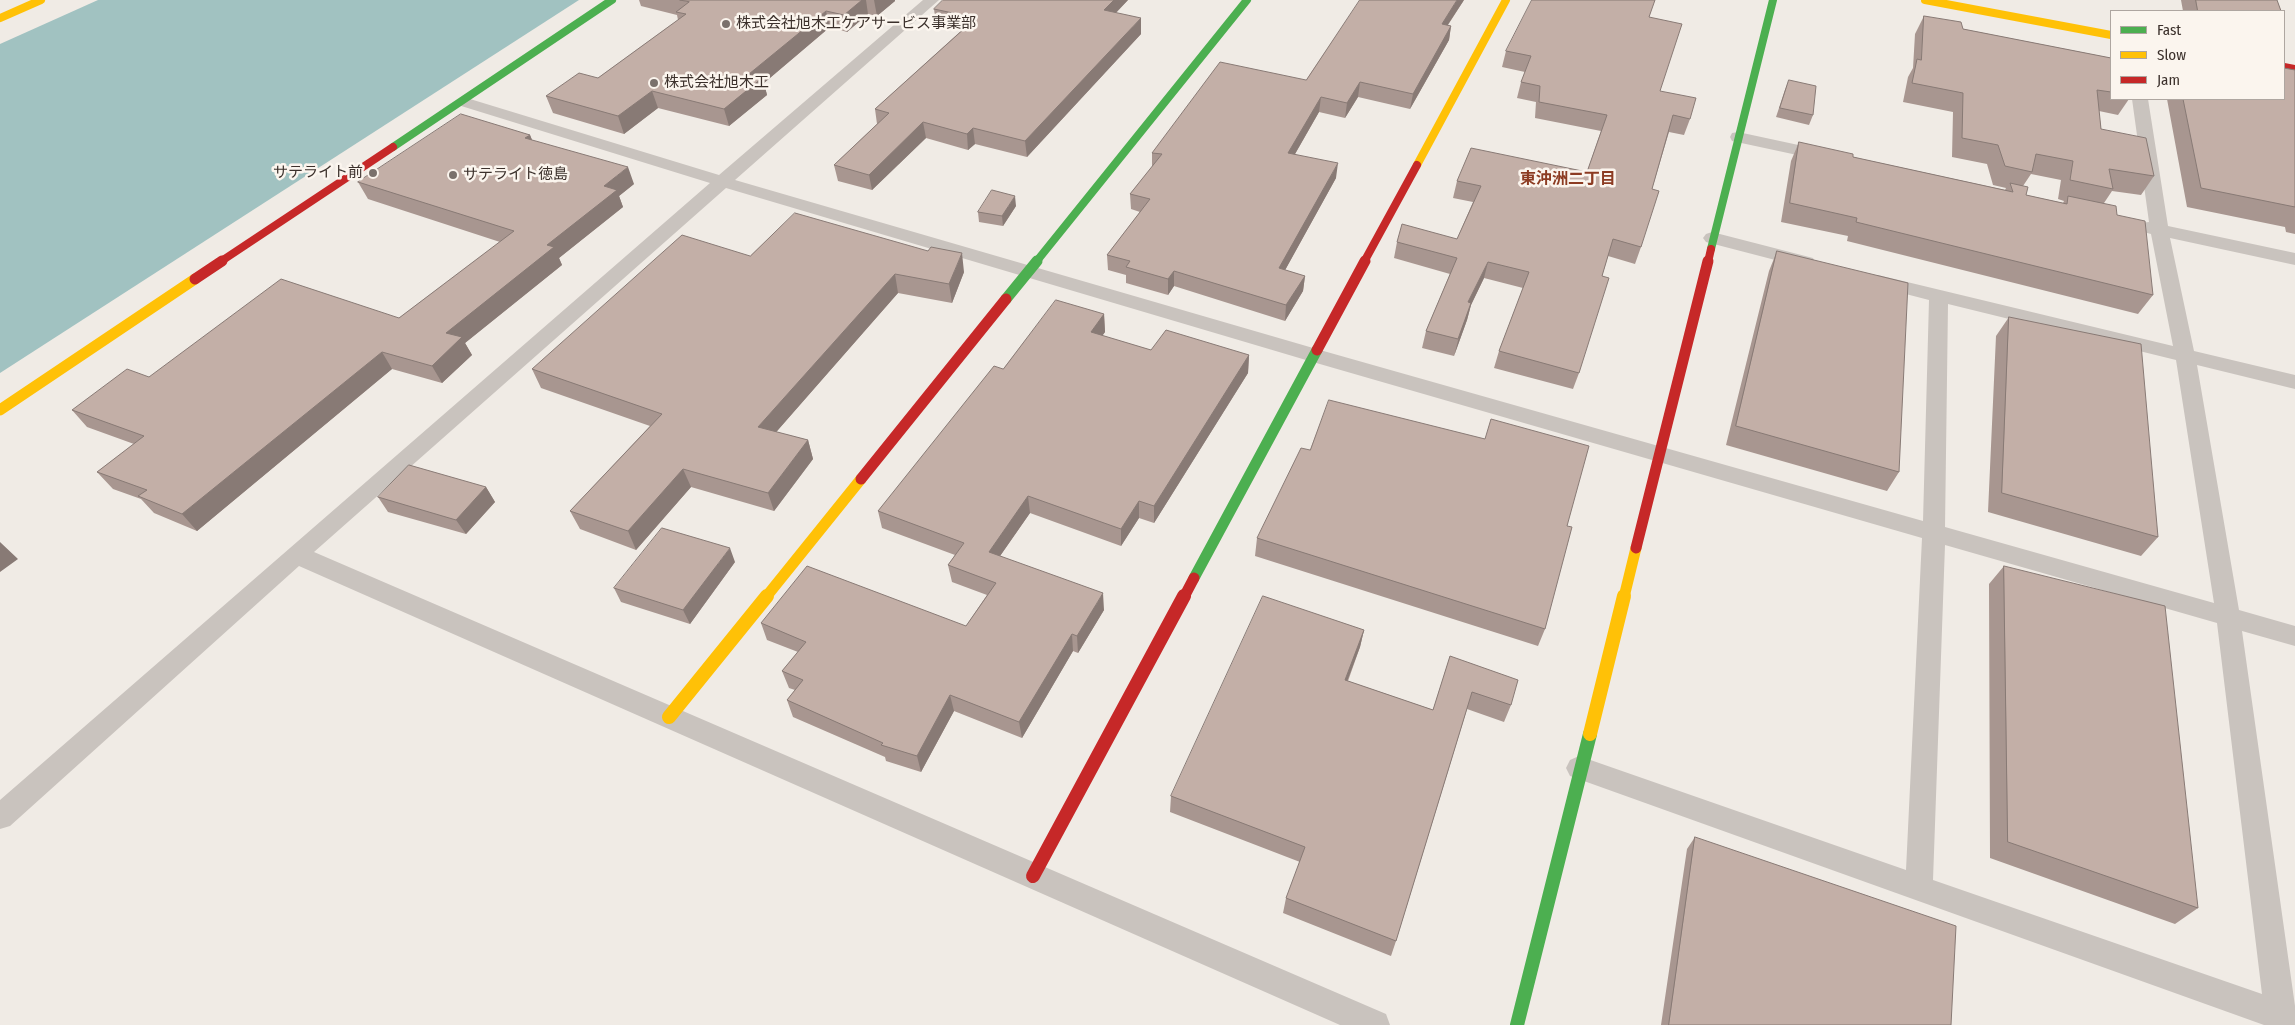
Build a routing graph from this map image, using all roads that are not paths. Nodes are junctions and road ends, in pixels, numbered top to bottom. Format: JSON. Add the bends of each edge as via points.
{"nodes":[{"id":1,"x":24,"y":0,"type":"edge"},
{"id":2,"x":41,"y":0,"type":"edge"},
{"id":3,"x":614,"y":0,"type":"edge"},
{"id":4,"x":932,"y":0,"type":"edge"},
{"id":5,"x":1247,"y":0,"type":"edge"},
{"id":6,"x":1506,"y":0,"type":"edge"},
{"id":7,"x":1773,"y":0,"type":"edge"},
{"id":8,"x":1925,"y":0,"type":"edge"},
{"id":9,"x":0,"y":11,"type":"edge"},
{"id":10,"x":0,"y":18,"type":"edge"},
{"id":11,"x":2110,"y":35,"type":"edge"},
{"id":12,"x":2140,"y":100,"type":"edge"},
{"id":13,"x":464,"y":102,"type":"junction"},
{"id":14,"x":1738,"y":137,"type":"junction"},
{"id":15,"x":1843,"y":160,"type":"edge"},
{"id":16,"x":722,"y":182,"type":"junction"},
{"id":17,"x":2130,"y":223,"type":"edge"},
{"id":18,"x":2159,"y":230,"type":"junction"},
{"id":19,"x":1712,"y":238,"type":"junction"},
{"id":20,"x":2295,"y":259,"type":"edge"},
{"id":21,"x":1826,"y":267,"type":"edge"},
{"id":22,"x":1027,"y":272,"type":"junction"},
{"id":23,"x":1864,"y":277,"type":"edge"},
{"id":24,"x":1939,"y":296,"type":"junction"},
{"id":25,"x":1313,"y":355,"type":"junction"},
{"id":26,"x":2185,"y":355,"type":"junction"},
{"id":27,"x":2295,"y":382,"type":"edge"},
{"id":28,"x":0,"y":411,"type":"edge"},
{"id":29,"x":1659,"y":454,"type":"junction"},
{"id":30,"x":1934,"y":532,"type":"junction"},
{"id":31,"x":297,"y":555,"type":"junction"},
{"id":32,"x":2228,"y":616,"type":"junction"},
{"id":33,"x":2295,"y":636,"type":"edge"},
{"id":34,"x":669,"y":717,"type":"junction"},
{"id":35,"x":1579,"y":768,"type":"junction"},
{"id":36,"x":0,"y":817,"type":"edge"},
{"id":37,"x":1034,"y":876,"type":"junction"},
{"id":38,"x":1918,"y":888,"type":"junction"},
{"id":39,"x":2288,"y":1018,"type":"edge"},
{"id":40,"x":1375,"y":1025,"type":"edge"},
{"id":41,"x":1516,"y":1025,"type":"edge"}],
"edges":[{"from":1,"to":9,"type":"main road"},
{"from":2,"to":10,"type":"main road"},
{"from":3,"to":13,"type":"street"},
{"from":3,"to":28,"type":"main road"},
{"from":4,"to":16,"type":"street"},
{"from":5,"to":22,"type":"main road"},
{"from":6,"to":25,"type":"main road"},
{"from":7,"to":14,"type":"main road"},
{"from":8,"to":11,"type":"main road"},
{"from":12,"to":18,"type":"street"},
{"from":13,"to":16,"type":"street"},
{"from":13,"to":28,"type":"street"},
{"from":14,"to":15,"type":"street"},
{"from":14,"to":19,"type":"main road"},
{"from":16,"to":22,"type":"street"},
{"from":16,"to":31,"type":"street"},
{"from":17,"to":18,"type":"street"},
{"from":18,"to":20,"type":"street"},
{"from":18,"to":26,"type":"street"},
{"from":19,"to":21,"type":"street"},
{"from":19,"to":29,"type":"main road"},
{"from":22,"to":25,"type":"street"},
{"from":22,"to":34,"type":"main road"},
{"from":23,"to":24,"type":"street"},
{"from":24,"to":26,"type":"street"},
{"from":24,"to":30,"type":"street"},
{"from":25,"to":29,"type":"street"},
{"from":25,"to":37,"type":"main road"},
{"from":26,"to":27,"type":"street"},
{"from":26,"to":32,"type":"street"},
{"from":29,"to":30,"type":"street"},
{"from":29,"to":35,"type":"main road"},
{"from":30,"to":32,"type":"street"},
{"from":30,"to":38,"type":"street"},
{"from":31,"to":34,"type":"street"},
{"from":31,"to":36,"type":"street"},
{"from":32,"to":33,"type":"street"},
{"from":32,"to":39,"type":"street"},
{"from":34,"to":37,"type":"street"},
{"from":35,"to":38,"type":"street"},
{"from":35,"to":41,"type":"main road"},
{"from":37,"to":40,"type":"street"},
{"from":38,"to":39,"type":"street"}]}
